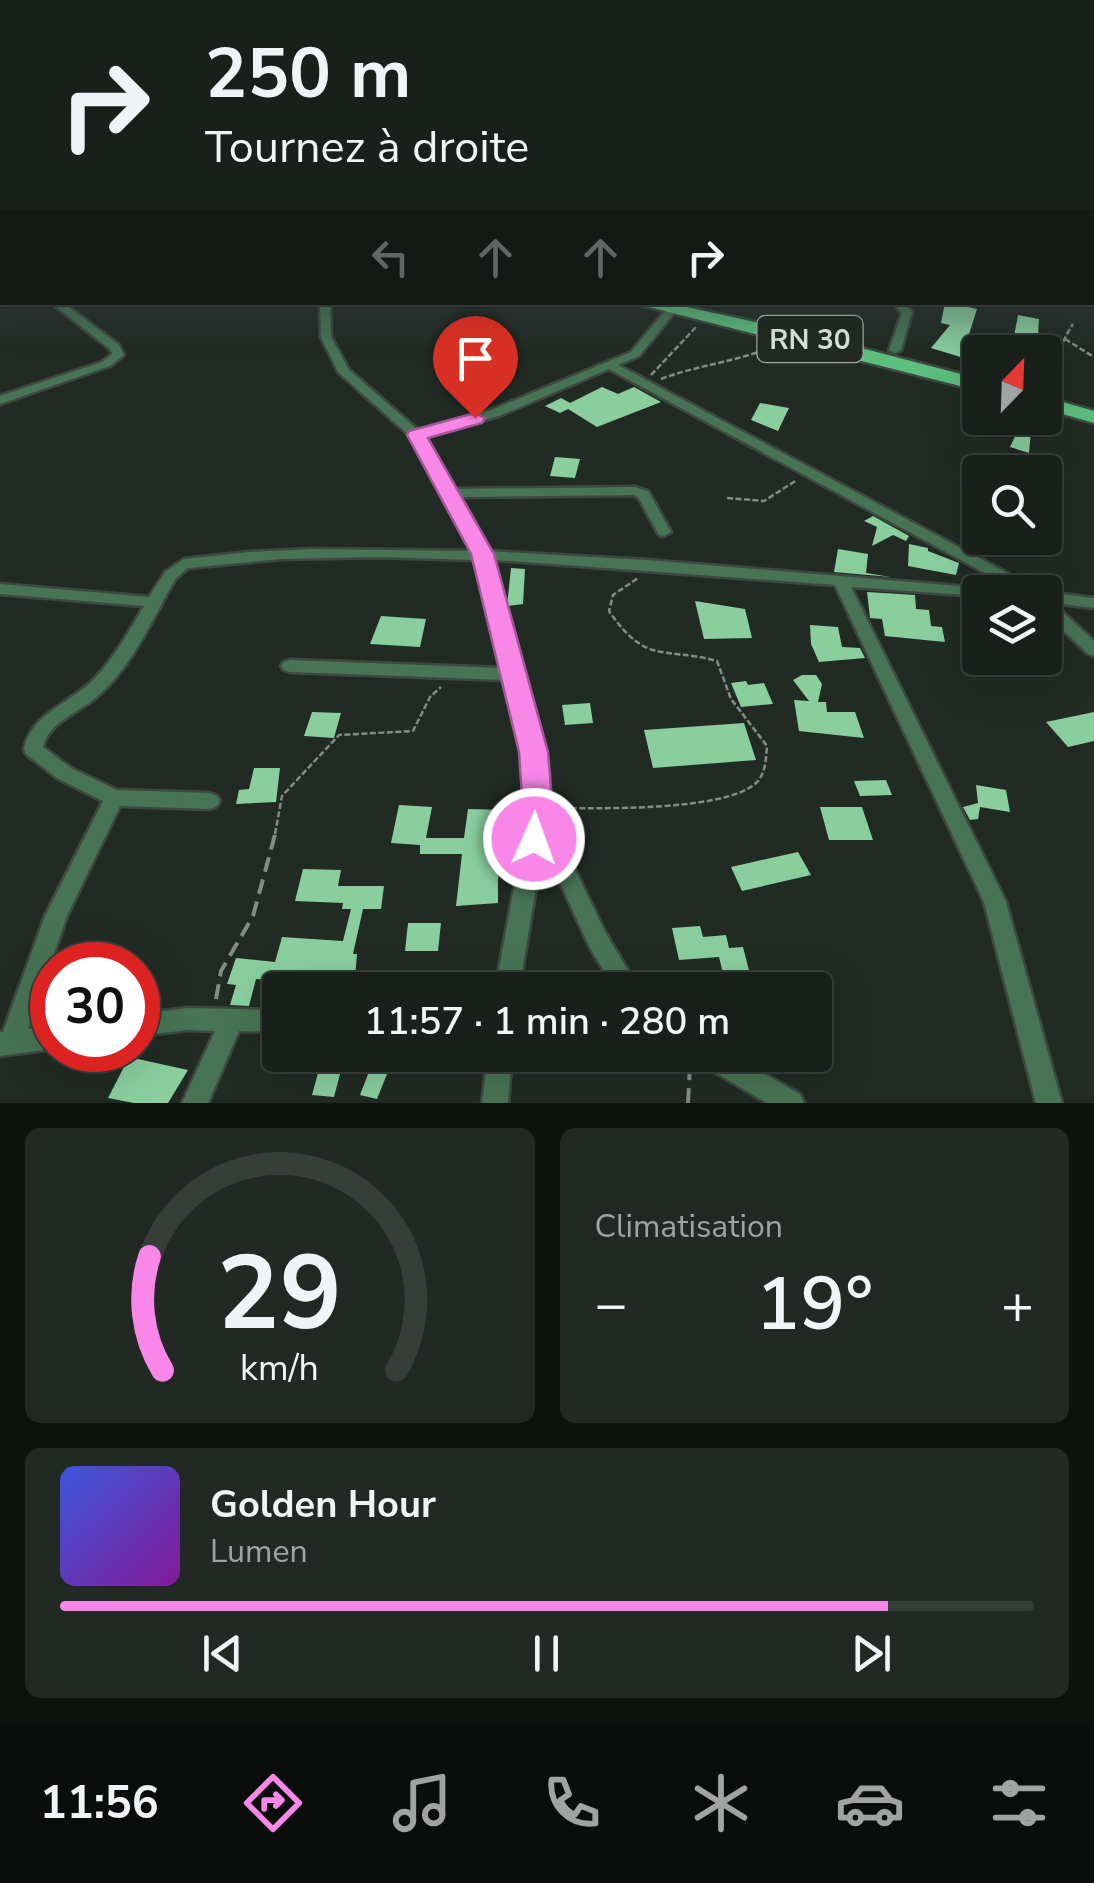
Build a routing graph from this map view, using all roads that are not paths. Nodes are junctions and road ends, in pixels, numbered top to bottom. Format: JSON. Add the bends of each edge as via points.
{"nodes":[{"id":1,"x":60,"y":305,"type":"edge"},
{"id":2,"x":325,"y":305,"type":"edge"},
{"id":3,"x":900,"y":305,"type":"edge"},
{"id":4,"x":677,"y":306,"type":"edge"},
{"id":5,"x":895,"y":350,"type":"junction"},
{"id":6,"x":610,"y":366,"type":"junction"},
{"id":7,"x":962,"y":369,"type":"edge"},
{"id":8,"x":962,"y":380,"type":"edge"},
{"id":9,"x":1062,"y":396,"type":"edge"},
{"id":10,"x":0,"y":400,"type":"edge"},
{"id":11,"x":1094,"y":404,"type":"edge"},
{"id":12,"x":1062,"y":408,"type":"edge"},
{"id":13,"x":1094,"y":417,"type":"edge"},
{"id":14,"x":416,"y":435,"type":"junction"},
{"id":15,"x":450,"y":493,"type":"junction"},
{"id":16,"x":664,"y":532,"type":"dead end"},
{"id":17,"x":482,"y":554,"type":"junction"},
{"id":18,"x":1000,"y":575,"type":"edge"},
{"id":19,"x":840,"y":580,"type":"junction"},
{"id":20,"x":0,"y":589,"type":"edge"},
{"id":21,"x":962,"y":590,"type":"edge"},
{"id":22,"x":1062,"y":601,"type":"edge"},
{"id":23,"x":153,"y":602,"type":"junction"},
{"id":24,"x":1094,"y":603,"type":"edge"},
{"id":25,"x":1062,"y":617,"type":"edge"},
{"id":26,"x":1094,"y":650,"type":"edge"},
{"id":27,"x":290,"y":666,"type":"dead end"},
{"id":28,"x":513,"y":674,"type":"junction"},
{"id":29,"x":114,"y":798,"type":"junction"},
{"id":30,"x":210,"y":801,"type":"dead end"},
{"id":31,"x":538,"y":810,"type":"junction"},
{"id":32,"x":511,"y":972,"type":"edge"},
{"id":33,"x":617,"y":972,"type":"edge"},
{"id":34,"x":262,"y":1020,"type":"edge"},
{"id":35,"x":224,"y":1021,"type":"junction"},
{"id":36,"x":160,"y":1022,"type":"edge"},
{"id":37,"x":30,"y":1041,"type":"edge"},
{"id":38,"x":5,"y":1044,"type":"edge"},
{"id":39,"x":498,"y":1072,"type":"edge"},
{"id":40,"x":737,"y":1072,"type":"edge"},
{"id":41,"x":195,"y":1103,"type":"edge"},
{"id":42,"x":495,"y":1103,"type":"edge"},
{"id":43,"x":790,"y":1103,"type":"edge"},
{"id":44,"x":1049,"y":1103,"type":"edge"}],
"edges":[{"from":1,"to":10,"type":"street","via":[[118,355]]},
{"from":2,"to":14,"type":"street","via":[[326,338],[344,372]]},
{"from":3,"to":5,"type":"street","via":[[907,312]]},
{"from":4,"to":5,"type":"main road","name":"RN 30","number":"RN 30"},
{"from":4,"to":6,"type":"street","via":[[635,354]]},
{"from":4,"to":8,"type":"main road","number":"RN 30"},
{"from":5,"to":7,"type":"main road","name":"RN 30","number":"RN 30"},
{"from":6,"to":14,"type":"street","via":[[495,413]]},
{"from":6,"to":18,"type":"street"},
{"from":9,"to":11,"type":"main road"},
{"from":12,"to":13,"type":"main road"},
{"from":14,"to":15,"type":"street"},
{"from":15,"to":16,"type":"street","via":[[635,490],[644,494]]},
{"from":15,"to":17,"type":"street"},
{"from":17,"to":19,"type":"street"},
{"from":17,"to":23,"type":"street","via":[[317,551],[222,558],[175,570]]},
{"from":17,"to":28,"type":"street"},
{"from":19,"to":21,"type":"street"},
{"from":19,"to":44,"type":"street","via":[[995,902]]},
{"from":20,"to":23,"type":"street"},
{"from":22,"to":24,"type":"street"},
{"from":23,"to":29,"type":"street","via":[[102,682],[33,742],[42,759]]},
{"from":25,"to":26,"type":"street"},
{"from":27,"to":28,"type":"street"},
{"from":28,"to":31,"type":"street","via":[[533,752]]},
{"from":29,"to":30,"type":"street"},
{"from":29,"to":38,"type":"street","via":[[56,916]]},
{"from":31,"to":32,"type":"street"},
{"from":31,"to":33,"type":"street"},
{"from":34,"to":35,"type":"street"},
{"from":35,"to":36,"type":"street"},
{"from":35,"to":41,"type":"street"},
{"from":37,"to":38,"type":"street"},
{"from":39,"to":42,"type":"street"},
{"from":40,"to":43,"type":"street"}]}
